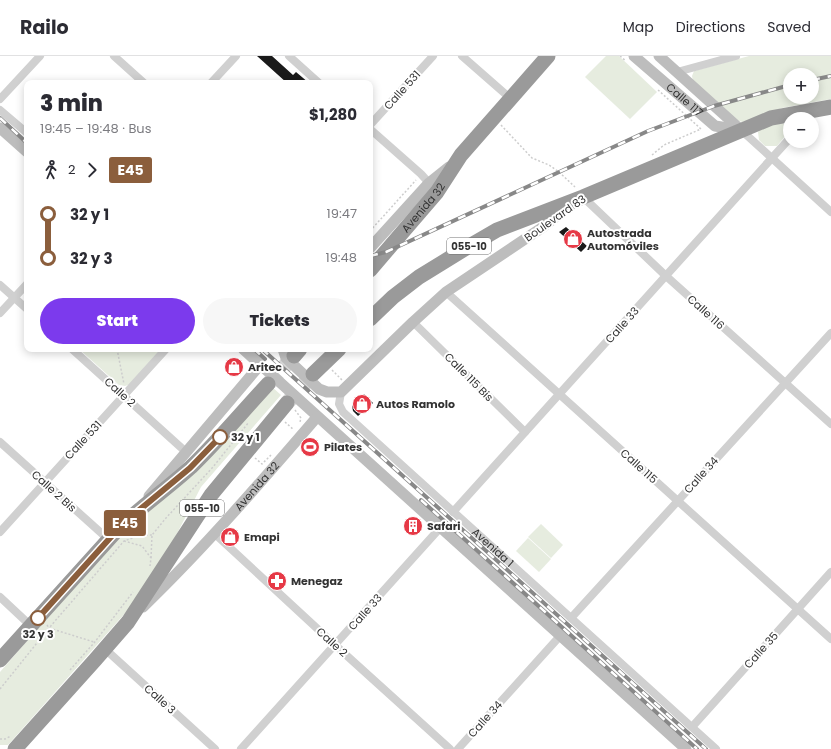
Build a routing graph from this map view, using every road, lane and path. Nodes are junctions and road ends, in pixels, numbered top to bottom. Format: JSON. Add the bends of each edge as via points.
{"nodes":[{"id":1,"x":40,"y":56,"type":"edge"},
{"id":2,"x":114,"y":56,"type":"edge"},
{"id":3,"x":236,"y":56,"type":"edge"},
{"id":4,"x":289,"y":56,"type":"edge"},
{"id":5,"x":433,"y":56,"type":"edge"},
{"id":6,"x":462,"y":56,"type":"edge"},
{"id":7,"x":548,"y":56,"type":"edge"},
{"id":8,"x":620,"y":56,"type":"edge"},
{"id":9,"x":659,"y":56,"type":"edge"},
{"id":10,"x":736,"y":56,"type":"edge"},
{"id":11,"x":630,"y":58,"type":"edge"},
{"id":12,"x":676,"y":72,"type":"junction"},
{"id":13,"x":141,"y":80,"type":"edge"},
{"id":14,"x":214,"y":80,"type":"edge"},
{"id":15,"x":316,"y":80,"type":"edge"},
{"id":16,"x":653,"y":86,"type":"dead end"},
{"id":17,"x":510,"y":98,"type":"junction"},
{"id":18,"x":0,"y":99,"type":"edge"},
{"id":19,"x":831,"y":107,"type":"edge"},
{"id":20,"x":0,"y":110,"type":"edge"},
{"id":21,"x":818,"y":112,"type":"edge"},
{"id":22,"x":783,"y":117,"type":"edge"},
{"id":23,"x":494,"y":118,"type":"junction"},
{"id":24,"x":373,"y":122,"type":"edge"},
{"id":25,"x":0,"y":128,"type":"edge"},
{"id":26,"x":24,"y":130,"type":"edge"},
{"id":27,"x":741,"y":130,"type":"junction"},
{"id":28,"x":373,"y":132,"type":"edge"},
{"id":29,"x":783,"y":146,"type":"edge"},
{"id":30,"x":24,"y":149,"type":"edge"},
{"id":31,"x":652,"y":155,"type":"dead end"},
{"id":32,"x":772,"y":159,"type":"junction"},
{"id":33,"x":458,"y":160,"type":"junction"},
{"id":34,"x":422,"y":174,"type":"junction"},
{"id":35,"x":429,"y":184,"type":"junction"},
{"id":36,"x":583,"y":197,"type":"junction"},
{"id":37,"x":831,"y":212,"type":"edge"},
{"id":38,"x":373,"y":227,"type":"edge"},
{"id":39,"x":373,"y":245,"type":"edge"},
{"id":40,"x":373,"y":267,"type":"edge"},
{"id":41,"x":666,"y":276,"type":"junction"},
{"id":42,"x":0,"y":285,"type":"edge"},
{"id":43,"x":24,"y":287,"type":"edge"},
{"id":44,"x":446,"y":292,"type":"junction"},
{"id":45,"x":14,"y":298,"type":"junction"},
{"id":46,"x":24,"y":306,"type":"edge"},
{"id":47,"x":0,"y":313,"type":"edge"},
{"id":48,"x":373,"y":316,"type":"edge"},
{"id":49,"x":413,"y":322,"type":"junction"},
{"id":50,"x":831,"y":332,"type":"edge"},
{"id":51,"x":75,"y":352,"type":"edge"},
{"id":52,"x":118,"y":352,"type":"edge"},
{"id":53,"x":163,"y":352,"type":"edge"},
{"id":54,"x":246,"y":352,"type":"edge"},
{"id":55,"x":291,"y":352,"type":"edge"},
{"id":56,"x":336,"y":352,"type":"edge"},
{"id":57,"x":260,"y":365,"type":"junction"},
{"id":58,"x":331,"y":370,"type":"dead end"},
{"id":59,"x":313,"y":374,"type":"tunnel mouth"},
{"id":60,"x":120,"y":381,"type":"dead end"},
{"id":61,"x":124,"y":382,"type":"junction"},
{"id":62,"x":785,"y":383,"type":"junction"},
{"id":63,"x":268,"y":384,"type":"tunnel mouth"},
{"id":64,"x":344,"y":389,"type":"junction"},
{"id":65,"x":559,"y":394,"type":"junction"},
{"id":66,"x":124,"y":395,"type":"junction"},
{"id":67,"x":287,"y":403,"type":"tunnel mouth"},
{"id":68,"x":317,"y":417,"type":"junction"},
{"id":69,"x":831,"y":424,"type":"edge"},
{"id":70,"x":525,"y":432,"type":"junction"},
{"id":71,"x":0,"y":442,"type":"edge"},
{"id":72,"x":186,"y":452,"type":"junction"},
{"id":73,"x":273,"y":453,"type":"dead end"},
{"id":74,"x":250,"y":454,"type":"dead end"},
{"id":75,"x":45,"y":482,"type":"junction"},
{"id":76,"x":678,"y":501,"type":"junction"},
{"id":77,"x":453,"y":512,"type":"junction"},
{"id":78,"x":132,"y":516,"type":"junction"},
{"id":79,"x":440,"y":528,"type":"junction"},
{"id":80,"x":0,"y":532,"type":"edge"},
{"id":81,"x":215,"y":534,"type":"junction"},
{"id":82,"x":152,"y":535,"type":"dead end"},
{"id":83,"x":109,"y":540,"type":"junction"},
{"id":84,"x":124,"y":541,"type":"junction"},
{"id":85,"x":150,"y":571,"type":"dead end"},
{"id":86,"x":831,"y":572,"type":"edge"},
{"id":87,"x":136,"y":589,"type":"dead end"},
{"id":88,"x":0,"y":597,"type":"edge"},
{"id":89,"x":798,"y":609,"type":"junction"},
{"id":90,"x":571,"y":618,"type":"junction"},
{"id":91,"x":128,"y":622,"type":"junction"},
{"id":92,"x":39,"y":624,"type":"junction"},
{"id":93,"x":560,"y":636,"type":"junction"},
{"id":94,"x":831,"y":639,"type":"edge"},
{"id":95,"x":335,"y":645,"type":"junction"},
{"id":96,"x":99,"y":646,"type":"junction"},
{"id":97,"x":0,"y":660,"type":"edge"},
{"id":98,"x":69,"y":671,"type":"dead end"},
{"id":99,"x":0,"y":689,"type":"edge"},
{"id":100,"x":692,"y":727,"type":"junction"},
{"id":101,"x":0,"y":740,"type":"edge"},
{"id":102,"x":15,"y":744,"type":"edge"},
{"id":103,"x":680,"y":747,"type":"edge"},
{"id":104,"x":215,"y":749,"type":"edge"},
{"id":105,"x":240,"y":749,"type":"edge"},
{"id":106,"x":450,"y":749,"type":"edge"},
{"id":107,"x":458,"y":749,"type":"edge"},
{"id":108,"x":716,"y":749,"type":"edge"}],
"edges":[{"from":1,"to":18,"type":"street"},
{"from":2,"to":13,"type":"street"},
{"from":3,"to":14,"type":"street"},
{"from":4,"to":15,"type":"street"},
{"from":5,"to":24,"type":"street","name":"Calle 531"},
{"from":6,"to":17,"type":"street"},
{"from":7,"to":17,"type":"highway","name":"Avenida 32"},
{"from":8,"to":11,"type":"path"},
{"from":9,"to":12,"type":"street","name":"Calle 117"},
{"from":10,"to":12,"type":"street"},
{"from":11,"to":27,"type":"street","name":"Calle 117","via":[[714,126]]},
{"from":12,"to":27,"type":"street","name":"Calle 117"},
{"from":16,"to":31,"type":"path","via":[[701,129],[664,145]]},
{"from":17,"to":23,"type":"highway","name":"Avenida 32"},
{"from":19,"to":21,"type":"highway","name":"Boulevard 83","number":"055-10"},
{"from":20,"to":26,"type":"street"},
{"from":22,"to":27,"type":"highway","name":"Boulevard 83","number":"055-10","via":[[771,118]]},
{"from":23,"to":33,"type":"highway","name":"Avenida 32"},
{"from":23,"to":36,"type":"path","via":[[532,158],[549,164],[560,172]]},
{"from":25,"to":30,"type":"street"},
{"from":27,"to":32,"type":"street","name":"Calle 117"},
{"from":27,"to":36,"type":"highway","name":"Boulevard 83","number":"055-10"},
{"from":28,"to":34,"type":"street"},
{"from":29,"to":32,"type":"street","name":"Calle 33"},
{"from":32,"to":37,"type":"street","name":"Calle 117"},
{"from":32,"to":41,"type":"street","name":"Calle 33"},
{"from":33,"to":35,"type":"street","name":"Avenida 32"},
{"from":33,"to":40,"type":"highway","name":"Avenida 32","via":[[437,192]]},
{"from":34,"to":35,"type":"street"},
{"from":34,"to":38,"type":"path"},
{"from":35,"to":39,"type":"street","name":"Avenida 32"},
{"from":36,"to":41,"type":"street","name":"Calle 116"},
{"from":36,"to":44,"type":"street","name":"Boulevard 83"},
{"from":36,"to":48,"type":"highway","number":"055-10","via":[[497,230],[471,244],[419,277]]},
{"from":41,"to":62,"type":"street","name":"Calle 116"},
{"from":41,"to":65,"type":"street","name":"Calle 33"},
{"from":42,"to":45,"type":"street"},
{"from":43,"to":45,"type":"street"},
{"from":44,"to":49,"type":"street","name":"Boulevard 83"},
{"from":44,"to":65,"type":"street","name":"Calle 115"},
{"from":45,"to":46,"type":"street"},
{"from":45,"to":47,"type":"street"},
{"from":49,"to":64,"type":"street","name":"Boulevard 83"},
{"from":49,"to":70,"type":"street","name":"Calle 115 Bis"},
{"from":50,"to":62,"type":"street","name":"Calle 34"},
{"from":51,"to":66,"type":"street","name":"Calle 2"},
{"from":52,"to":61,"type":"path"},
{"from":53,"to":66,"type":"street","name":"Calle 531"},
{"from":54,"to":57,"type":"street","name":"Avenida 1"},
{"from":55,"to":64,"type":"street","via":[[286,358],[319,388],[327,392]]},
{"from":56,"to":59,"type":"highway"},
{"from":57,"to":68,"type":"street","name":"Avenida 1"},
{"from":57,"to":72,"type":"street"},
{"from":58,"to":64,"type":"path"},
{"from":60,"to":61,"type":"path"},
{"from":61,"to":66,"type":"path"},
{"from":62,"to":69,"type":"street","name":"Calle 116"},
{"from":62,"to":76,"type":"street","name":"Calle 34"},
{"from":63,"to":78,"type":"highway","via":[[200,458]]},
{"from":64,"to":77,"type":"street","name":"Avenida 1","via":[[338,404],[343,412]]},
{"from":65,"to":70,"type":"street","name":"Calle 33"},
{"from":65,"to":76,"type":"street","name":"Calle 115"},
{"from":66,"to":72,"type":"street","name":"Calle 2"},
{"from":66,"to":75,"type":"street","name":"Calle 531"},
{"from":67,"to":91,"type":"highway","name":"Avenida 32","number":"055-10","via":[[211,495]]},
{"from":68,"to":79,"type":"street","name":"Avenida 1"},
{"from":68,"to":81,"type":"street","name":"Avenida 32","via":[[298,433]]},
{"from":70,"to":77,"type":"street","name":"Calle 33"},
{"from":71,"to":75,"type":"street","name":"Calle 2 Bis"},
{"from":72,"to":78,"type":"street"},
{"from":73,"to":74,"type":"path","via":[[262,464]]},
{"from":75,"to":80,"type":"street","name":"Calle 531"},
{"from":75,"to":83,"type":"street","name":"Calle 2 Bis"},
{"from":76,"to":89,"type":"street","name":"Calle 115"},
{"from":76,"to":90,"type":"street","name":"Calle 34"},
{"from":77,"to":90,"type":"street","name":"Avenida 1"},
{"from":78,"to":83,"type":"highway"},
{"from":79,"to":93,"type":"street","name":"Avenida 1"},
{"from":79,"to":95,"type":"street","name":"Calle 33"},
{"from":81,"to":91,"type":"street","name":"Avenida 32"},
{"from":81,"to":95,"type":"street","name":"Calle 2"},
{"from":82,"to":84,"type":"path","via":[[141,535]]},
{"from":83,"to":92,"type":"highway"},
{"from":84,"to":85,"type":"path","via":[[142,546],[151,558]]},
{"from":84,"to":92,"type":"path"},
{"from":86,"to":89,"type":"street","name":"Calle 35"},
{"from":87,"to":96,"type":"path"},
{"from":88,"to":92,"type":"street"},
{"from":89,"to":94,"type":"street","name":"Calle 115"},
{"from":89,"to":100,"type":"street","name":"Calle 35"},
{"from":90,"to":100,"type":"street","name":"Avenida 1"},
{"from":91,"to":96,"type":"highway","name":"Avenida 32","number":"055-10"},
{"from":92,"to":96,"type":"path"},
{"from":92,"to":97,"type":"highway"},
{"from":92,"to":99,"type":"path"},
{"from":93,"to":103,"type":"street","name":"Avenida 1"},
{"from":93,"to":107,"type":"street","name":"Calle 34"},
{"from":95,"to":105,"type":"street","name":"Calle 33"},
{"from":95,"to":106,"type":"street","name":"Calle 2"},
{"from":96,"to":98,"type":"path"},
{"from":96,"to":102,"type":"highway","name":"Avenida 32","number":"055-10"},
{"from":96,"to":104,"type":"street","name":"Calle 3"},
{"from":100,"to":108,"type":"street","name":"Avenida 1"},
{"from":101,"to":102,"type":"path","via":[[11,736]]}]}
